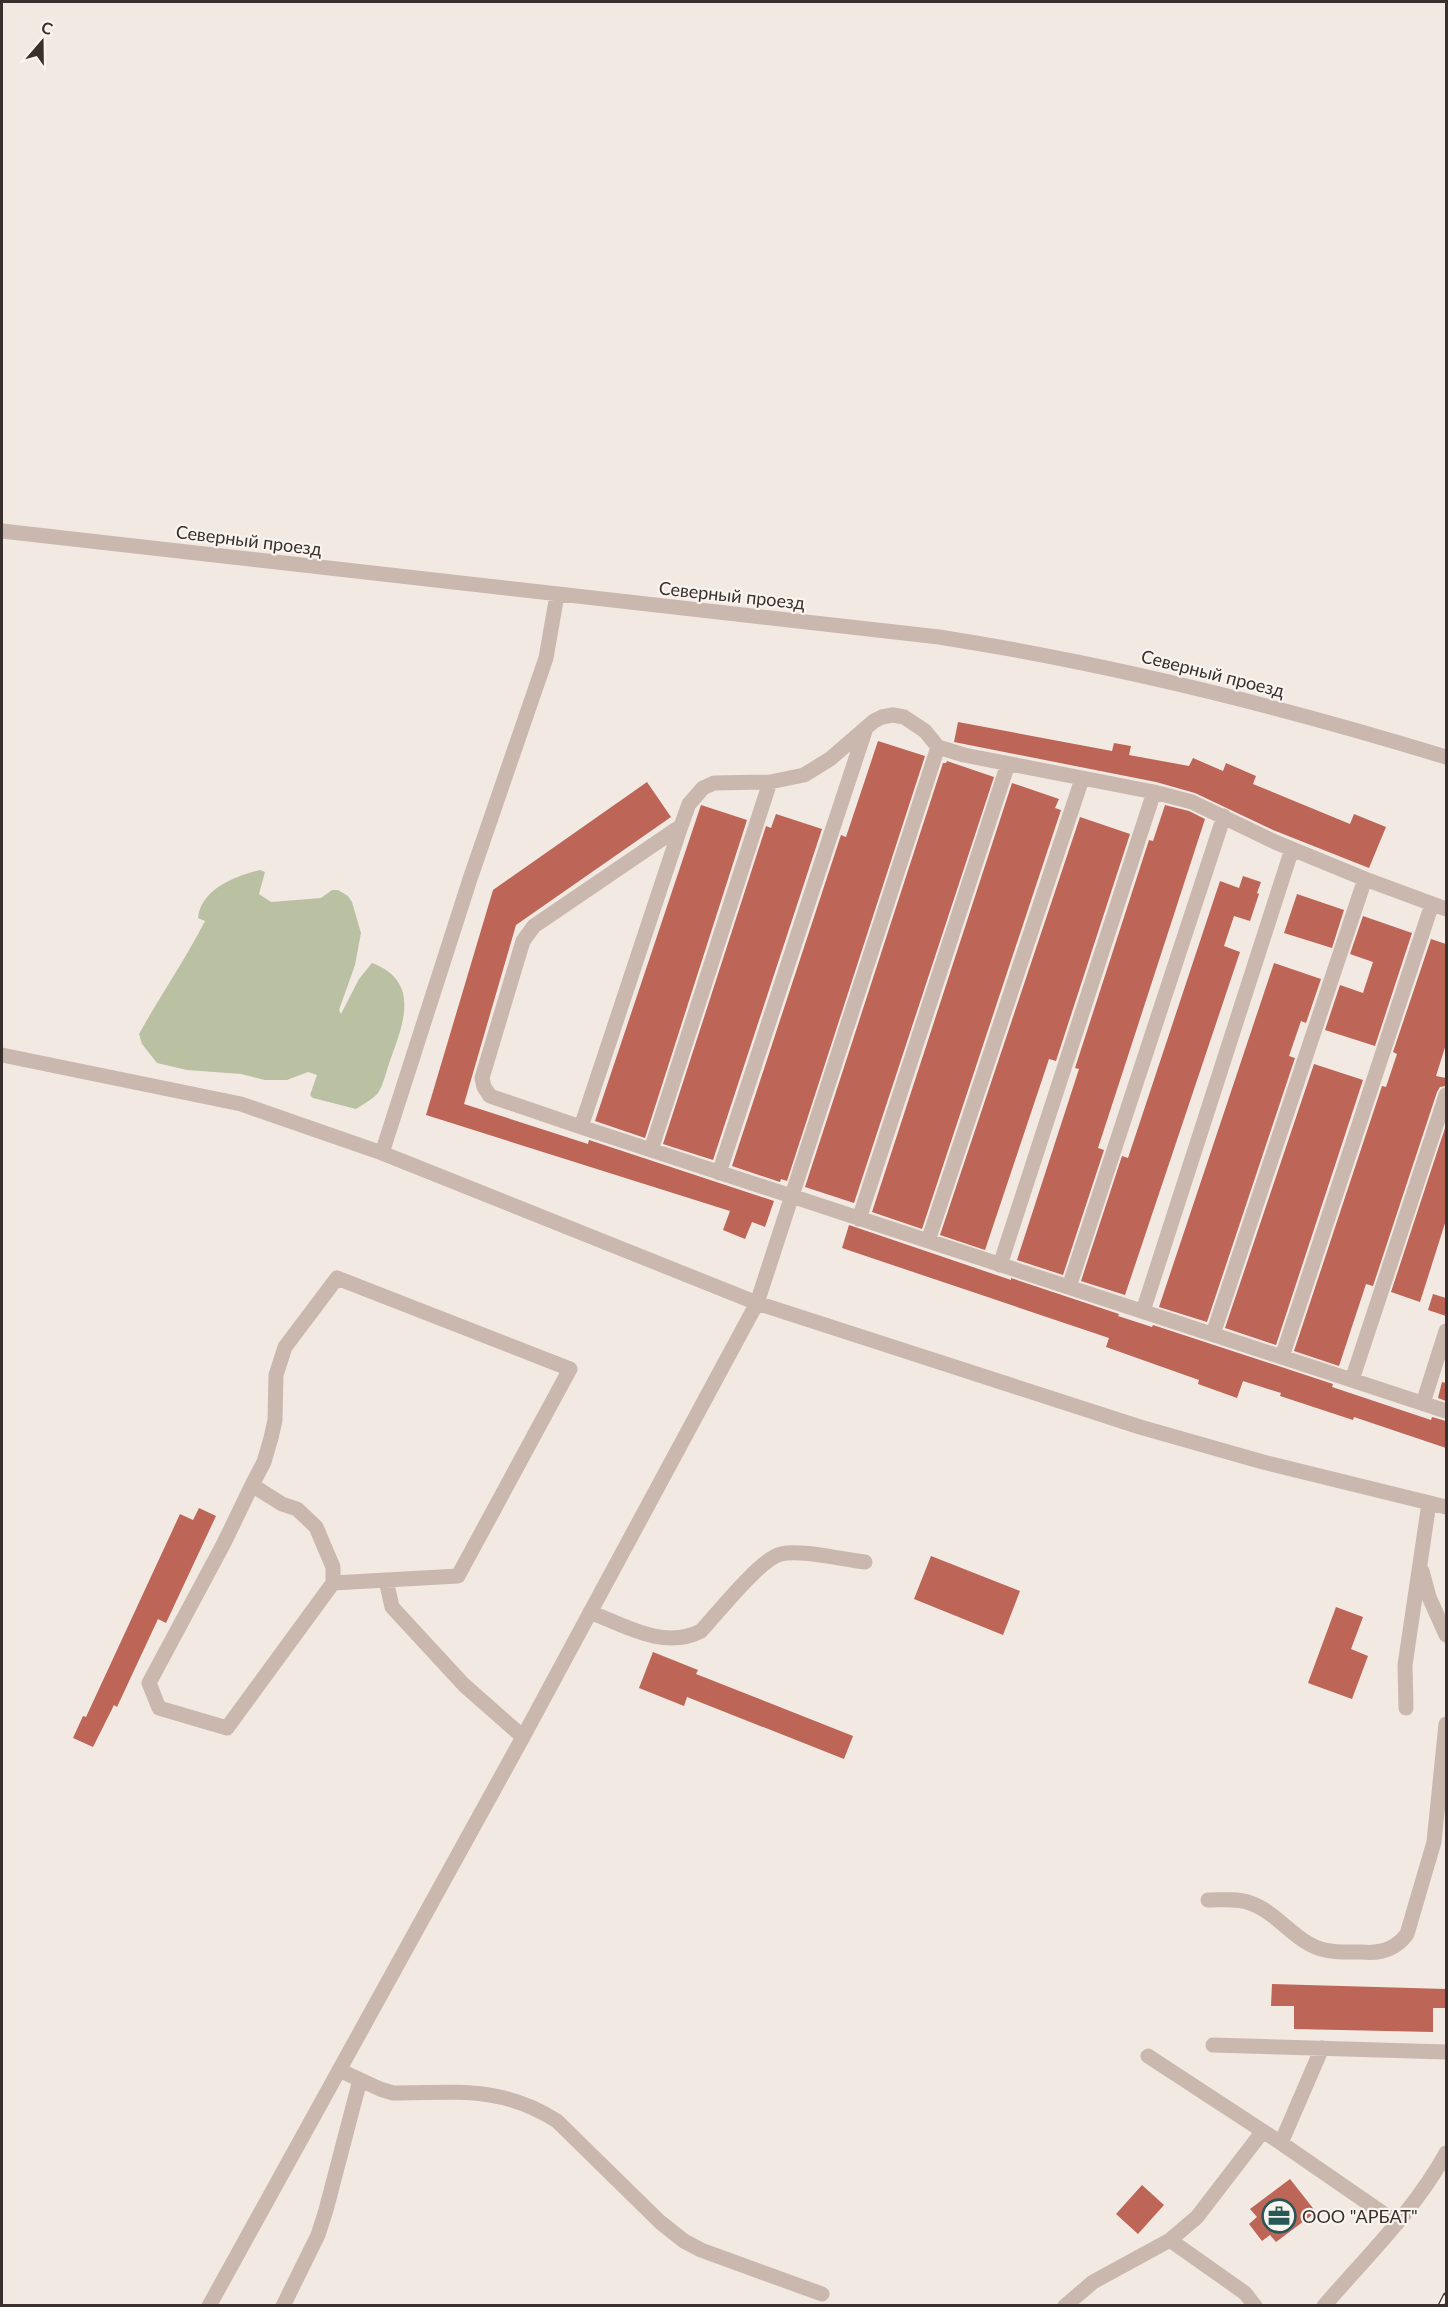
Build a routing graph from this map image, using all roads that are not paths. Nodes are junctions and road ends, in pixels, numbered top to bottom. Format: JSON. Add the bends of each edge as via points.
{"nodes":[{"id":1,"x":2,"y":531,"type":"edge"},
{"id":2,"x":557,"y":595,"type":"junction"},
{"id":3,"x":866,"y":728,"type":"junction"},
{"id":4,"x":938,"y":747,"type":"junction"},
{"id":5,"x":1446,"y":757,"type":"edge"},
{"id":6,"x":1008,"y":764,"type":"junction"},
{"id":7,"x":1082,"y":779,"type":"junction"},
{"id":8,"x":770,"y":782,"type":"junction"},
{"id":9,"x":1154,"y":792,"type":"junction"},
{"id":10,"x":1224,"y":816,"type":"junction"},
{"id":11,"x":681,"y":826,"type":"junction"},
{"id":12,"x":1292,"y":849,"type":"junction"},
{"id":13,"x":1365,"y":879,"type":"junction"},
{"id":14,"x":1439,"y":906,"type":"edge"},
{"id":15,"x":2,"y":1055,"type":"edge"},
{"id":16,"x":1446,"y":1095,"type":"edge"},
{"id":17,"x":580,"y":1127,"type":"junction"},
{"id":18,"x":651,"y":1150,"type":"junction"},
{"id":19,"x":382,"y":1153,"type":"junction"},
{"id":20,"x":719,"y":1173,"type":"junction"},
{"id":21,"x":791,"y":1196,"type":"junction"},
{"id":22,"x":859,"y":1218,"type":"junction"},
{"id":23,"x":928,"y":1241,"type":"junction"},
{"id":24,"x":1000,"y":1264,"type":"junction"},
{"id":25,"x":1069,"y":1287,"type":"junction"},
{"id":26,"x":757,"y":1303,"type":"junction"},
{"id":27,"x":1143,"y":1311,"type":"junction"},
{"id":28,"x":1446,"y":1331,"type":"edge"},
{"id":29,"x":1213,"y":1334,"type":"junction"},
{"id":30,"x":1282,"y":1357,"type":"junction"},
{"id":31,"x":1352,"y":1380,"type":"junction"},
{"id":32,"x":1423,"y":1403,"type":"junction"},
{"id":33,"x":1446,"y":1411,"type":"edge"},
{"id":34,"x":252,"y":1485,"type":"junction"},
{"id":35,"x":1429,"y":1503,"type":"junction"},
{"id":36,"x":1446,"y":1507,"type":"edge"},
{"id":37,"x":1421,"y":1556,"type":"junction"},
{"id":38,"x":865,"y":1562,"type":"dead end"},
{"id":39,"x":386,"y":1580,"type":"junction"},
{"id":40,"x":333,"y":1583,"type":"junction"},
{"id":41,"x":590,"y":1612,"type":"junction"},
{"id":42,"x":1446,"y":1635,"type":"edge"},
{"id":43,"x":1406,"y":1708,"type":"dead end"},
{"id":44,"x":1446,"y":1724,"type":"edge"},
{"id":45,"x":523,"y":1737,"type":"junction"},
{"id":46,"x":1208,"y":1900,"type":"dead end"},
{"id":47,"x":1214,"y":2044,"type":"dead end"},
{"id":48,"x":1322,"y":2048,"type":"junction"},
{"id":49,"x":1446,"y":2052,"type":"edge"},
{"id":50,"x":1148,"y":2056,"type":"dead end"},
{"id":51,"x":339,"y":2070,"type":"junction"},
{"id":52,"x":360,"y":2080,"type":"junction"},
{"id":53,"x":1263,"y":2131,"type":"junction"},
{"id":54,"x":1281,"y":2143,"type":"junction"},
{"id":55,"x":1446,"y":2153,"type":"edge"},
{"id":56,"x":1397,"y":2223,"type":"junction"},
{"id":57,"x":1170,"y":2240,"type":"junction"},
{"id":58,"x":822,"y":2294,"type":"dead end"},
{"id":59,"x":209,"y":2306,"type":"edge"},
{"id":60,"x":283,"y":2306,"type":"edge"},
{"id":61,"x":1065,"y":2306,"type":"edge"},
{"id":62,"x":1256,"y":2306,"type":"edge"},
{"id":63,"x":1324,"y":2306,"type":"edge"}],
"edges":[{"from":1,"to":2,"type":"street","name":"Северный проезд"},
{"from":2,"to":5,"type":"street","name":"Северный проезд","via":[[1017,649],[1178,683]]},
{"from":2,"to":19,"type":"street","via":[[546,658]]},
{"from":3,"to":4,"type":"street","via":[[882,717],[904,717],[925,731]]},
{"from":3,"to":8,"type":"street","via":[[818,768]]},
{"from":3,"to":20,"type":"street"},
{"from":4,"to":6,"type":"street"},
{"from":4,"to":21,"type":"street"},
{"from":6,"to":7,"type":"street"},
{"from":6,"to":22,"type":"street"},
{"from":7,"to":9,"type":"street"},
{"from":7,"to":23,"type":"street"},
{"from":8,"to":11,"type":"street","via":[[730,781],[703,788],[689,804]]},
{"from":8,"to":18,"type":"street"},
{"from":9,"to":10,"type":"street"},
{"from":9,"to":24,"type":"street"},
{"from":10,"to":12,"type":"street"},
{"from":10,"to":25,"type":"street"},
{"from":11,"to":17,"type":"street"},
{"from":11,"to":17,"type":"street","via":[[534,926],[523,941],[483,1070],[484,1087],[490,1096]]},
{"from":12,"to":13,"type":"street"},
{"from":12,"to":27,"type":"street"},
{"from":13,"to":14,"type":"street"},
{"from":13,"to":29,"type":"street"},
{"from":14,"to":30,"type":"street"},
{"from":15,"to":19,"type":"street","via":[[241,1104]]},
{"from":16,"to":31,"type":"street"},
{"from":17,"to":18,"type":"street"},
{"from":18,"to":20,"type":"street"},
{"from":19,"to":26,"type":"street"},
{"from":20,"to":21,"type":"street"},
{"from":21,"to":22,"type":"street"},
{"from":21,"to":26,"type":"street"},
{"from":22,"to":23,"type":"street"},
{"from":23,"to":24,"type":"street"},
{"from":24,"to":25,"type":"street"},
{"from":25,"to":27,"type":"street"},
{"from":26,"to":35,"type":"street","via":[[1140,1427]]},
{"from":26,"to":41,"type":"street"},
{"from":27,"to":29,"type":"street"},
{"from":28,"to":32,"type":"street"},
{"from":29,"to":30,"type":"street"},
{"from":30,"to":31,"type":"street"},
{"from":31,"to":32,"type":"street"},
{"from":32,"to":33,"type":"street"},
{"from":34,"to":39,"type":"street","via":[[271,1438],[276,1375],[285,1347],[337,1278],[570,1369],[458,1576]]},
{"from":34,"to":40,"type":"street","via":[[297,1509],[316,1527],[333,1567]]},
{"from":34,"to":40,"type":"street","via":[[149,1683],[159,1708],[227,1728]]},
{"from":35,"to":36,"type":"street"},
{"from":35,"to":37,"type":"street"},
{"from":37,"to":42,"type":"street","via":[[1429,1597]]},
{"from":37,"to":43,"type":"street","via":[[1405,1665]]},
{"from":38,"to":41,"type":"street","via":[[781,1554],[760,1567],[701,1631],[690,1637],[659,1637]]},
{"from":39,"to":40,"type":"street"},
{"from":39,"to":45,"type":"street","via":[[392,1607],[464,1685]]},
{"from":41,"to":45,"type":"street"},
{"from":44,"to":46,"type":"street","via":[[1433,1850],[1407,1934],[1400,1944],[1372,1953],[1326,1950],[1250,1902]]},
{"from":45,"to":51,"type":"street"},
{"from":47,"to":48,"type":"street"},
{"from":48,"to":49,"type":"street"},
{"from":48,"to":54,"type":"street"},
{"from":50,"to":53,"type":"street"},
{"from":51,"to":52,"type":"street"},
{"from":51,"to":59,"type":"street"},
{"from":52,"to":58,"type":"street","via":[[393,2092],[488,2093],[539,2109],[557,2121],[684,2241]]},
{"from":52,"to":60,"type":"street","via":[[318,2235]]},
{"from":53,"to":54,"type":"street"},
{"from":53,"to":57,"type":"street","via":[[1197,2217]]},
{"from":54,"to":56,"type":"street"},
{"from":55,"to":56,"type":"street"},
{"from":56,"to":63,"type":"street"},
{"from":57,"to":61,"type":"street","via":[[1093,2282]]},
{"from":57,"to":62,"type":"street","via":[[1245,2293]]}]}
